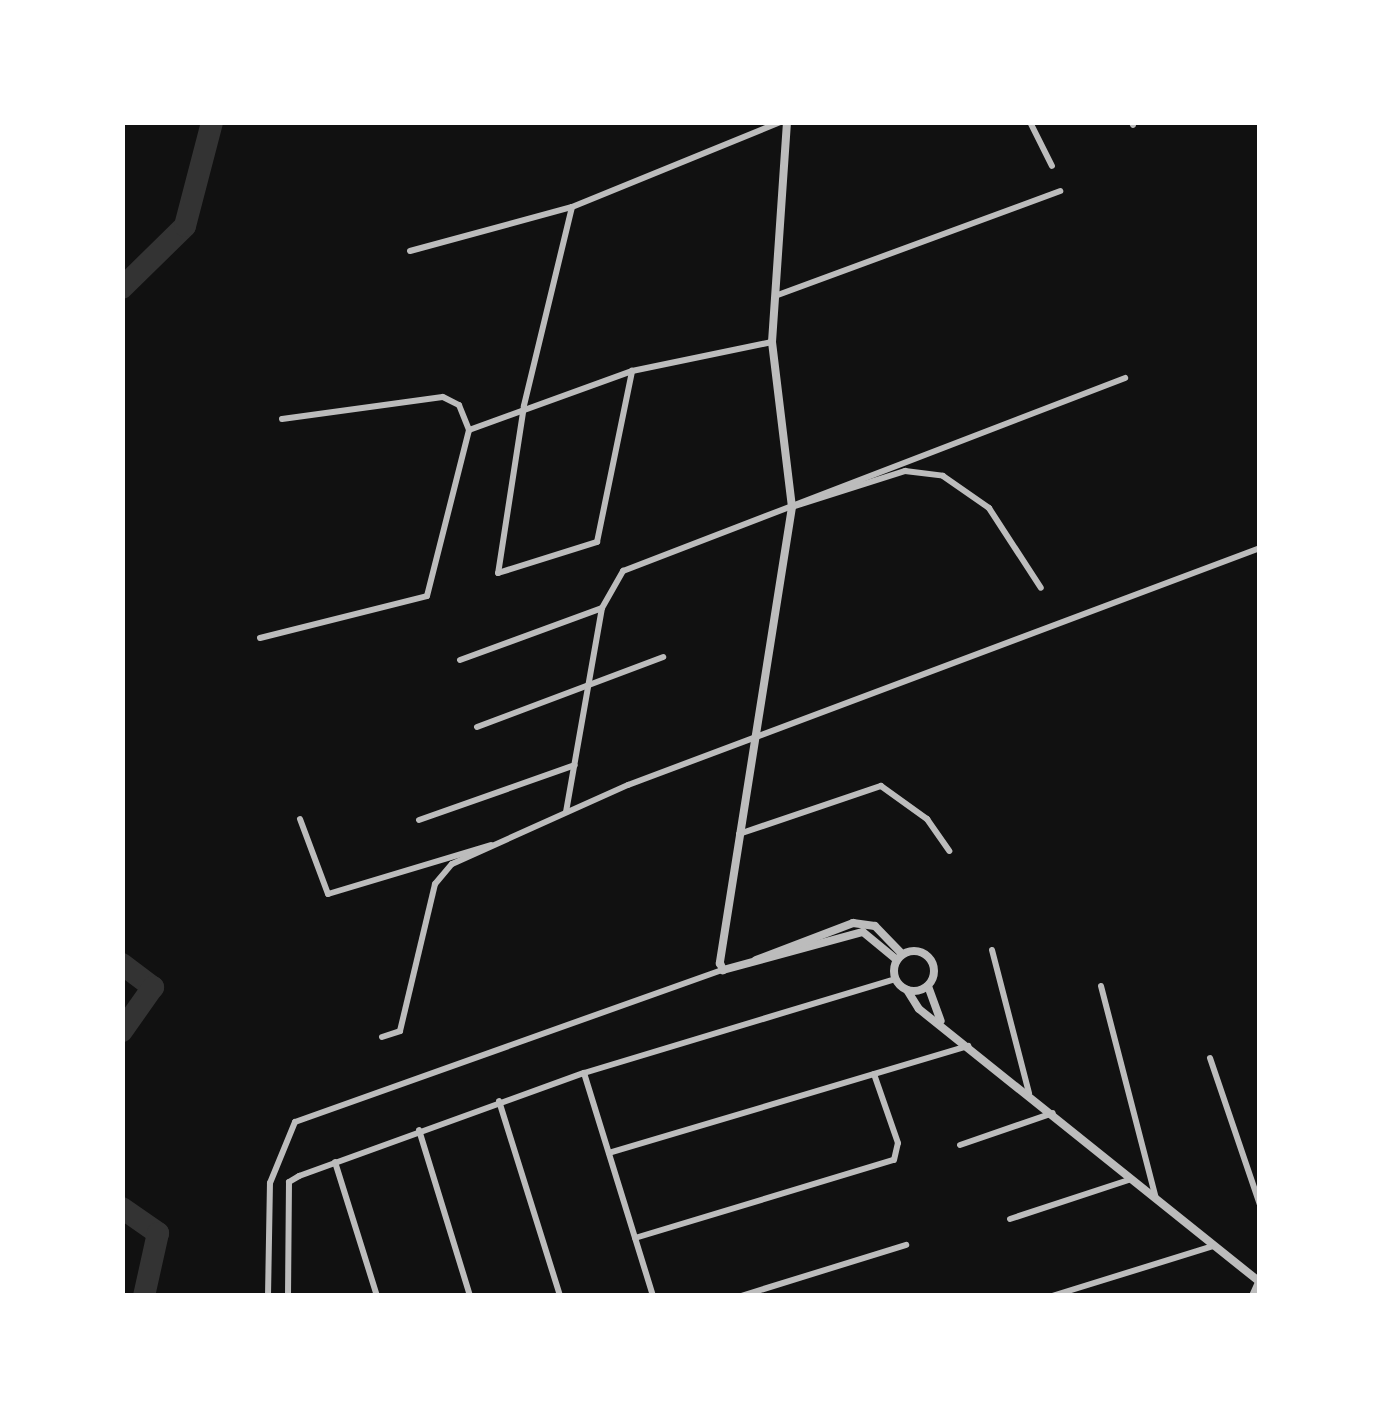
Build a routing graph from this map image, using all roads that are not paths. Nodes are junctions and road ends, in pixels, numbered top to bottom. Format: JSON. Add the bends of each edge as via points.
{"nodes":[{"id":1,"x":783,"y":122,"type":"edge"},
{"id":2,"x":1030,"y":122,"type":"edge"},
{"id":3,"x":1052,"y":166,"type":"dead end"},
{"id":4,"x":1060,"y":191,"type":"dead end"},
{"id":5,"x":572,"y":207,"type":"junction"},
{"id":6,"x":410,"y":252,"type":"dead end"},
{"id":7,"x":774,"y":296,"type":"junction"},
{"id":8,"x":772,"y":342,"type":"junction"},
{"id":9,"x":632,"y":371,"type":"junction"},
{"id":10,"x":1125,"y":378,"type":"dead end"},
{"id":11,"x":524,"y":406,"type":"junction"},
{"id":12,"x":282,"y":419,"type":"dead end"},
{"id":13,"x":470,"y":430,"type":"junction"},
{"id":14,"x":792,"y":505,"type":"junction"},
{"id":15,"x":1260,"y":548,"type":"edge"},
{"id":16,"x":1041,"y":588,"type":"dead end"},
{"id":17,"x":602,"y":608,"type":"junction"},
{"id":18,"x":260,"y":638,"type":"dead end"},
{"id":19,"x":663,"y":658,"type":"dead end"},
{"id":20,"x":460,"y":660,"type":"dead end"},
{"id":21,"x":590,"y":684,"type":"junction"},
{"id":22,"x":477,"y":727,"type":"dead end"},
{"id":23,"x":752,"y":741,"type":"junction"},
{"id":24,"x":575,"y":765,"type":"junction"},
{"id":25,"x":565,"y":814,"type":"junction"},
{"id":26,"x":300,"y":819,"type":"dead end"},
{"id":27,"x":419,"y":820,"type":"dead end"},
{"id":28,"x":738,"y":834,"type":"junction"},
{"id":29,"x":502,"y":843,"type":"junction"},
{"id":30,"x":949,"y":851,"type":"dead end"},
{"id":31,"x":853,"y":928,"type":"junction"},
{"id":32,"x":805,"y":935,"type":"junction"},
{"id":33,"x":808,"y":946,"type":"junction"},
{"id":34,"x":992,"y":950,"type":"dead end"},
{"id":35,"x":899,"y":957,"type":"junction"},
{"id":36,"x":756,"y":960,"type":"junction"},
{"id":37,"x":724,"y":970,"type":"junction"},
{"id":38,"x":895,"y":979,"type":"junction"},
{"id":39,"x":928,"y":986,"type":"junction"},
{"id":40,"x":1100,"y":986,"type":"dead end"},
{"id":41,"x":907,"y":990,"type":"junction"},
{"id":42,"x":941,"y":1021,"type":"junction"},
{"id":43,"x":382,"y":1037,"type":"dead end"},
{"id":44,"x":970,"y":1046,"type":"junction"},
{"id":45,"x":1210,"y":1058,"type":"dead end"},
{"id":46,"x":584,"y":1073,"type":"junction"},
{"id":47,"x":874,"y":1074,"type":"junction"},
{"id":48,"x":1029,"y":1093,"type":"junction"},
{"id":49,"x":500,"y":1102,"type":"junction"},
{"id":50,"x":1052,"y":1113,"type":"junction"},
{"id":51,"x":419,"y":1130,"type":"junction"},
{"id":52,"x":960,"y":1145,"type":"dead end"},
{"id":53,"x":609,"y":1153,"type":"junction"},
{"id":54,"x":334,"y":1162,"type":"junction"},
{"id":55,"x":1133,"y":1179,"type":"junction"},
{"id":56,"x":1156,"y":1198,"type":"junction"},
{"id":57,"x":1260,"y":1205,"type":"edge"},
{"id":58,"x":1010,"y":1220,"type":"dead end"},
{"id":59,"x":635,"y":1238,"type":"junction"},
{"id":60,"x":906,"y":1245,"type":"dead end"},
{"id":61,"x":1214,"y":1246,"type":"junction"},
{"id":62,"x":1259,"y":1280,"type":"edge"},
{"id":63,"x":268,"y":1296,"type":"edge"},
{"id":64,"x":288,"y":1296,"type":"edge"},
{"id":65,"x":376,"y":1296,"type":"edge"},
{"id":66,"x":470,"y":1296,"type":"edge"},
{"id":67,"x":560,"y":1296,"type":"edge"},
{"id":68,"x":653,"y":1296,"type":"edge"},
{"id":69,"x":740,"y":1296,"type":"edge"},
{"id":70,"x":1052,"y":1296,"type":"edge"},
{"id":71,"x":1253,"y":1296,"type":"edge"}],
"edges":[{"from":1,"to":5,"type":"street"},
{"from":1,"to":7,"type":"street"},
{"from":2,"to":3,"type":"street"},
{"from":4,"to":7,"type":"street"},
{"from":5,"to":6,"type":"street"},
{"from":5,"to":11,"type":"street"},
{"from":7,"to":8,"type":"street"},
{"from":8,"to":9,"type":"street"},
{"from":8,"to":14,"type":"street"},
{"from":9,"to":11,"type":"street"},
{"from":9,"to":11,"type":"street","via":[[597,542],[508,576],[495,564]]},
{"from":10,"to":14,"type":"street"},
{"from":11,"to":13,"type":"street"},
{"from":12,"to":13,"type":"street","via":[[443,397],[459,405]]},
{"from":13,"to":18,"type":"street","via":[[427,596]]},
{"from":14,"to":16,"type":"street","via":[[905,470],[943,476],[989,508]]},
{"from":14,"to":17,"type":"street","via":[[623,571]]},
{"from":14,"to":23,"type":"street"},
{"from":15,"to":23,"type":"street"},
{"from":17,"to":20,"type":"street"},
{"from":17,"to":21,"type":"street"},
{"from":19,"to":21,"type":"street"},
{"from":21,"to":22,"type":"street"},
{"from":21,"to":24,"type":"street"},
{"from":23,"to":25,"type":"street"},
{"from":23,"to":28,"type":"street"},
{"from":24,"to":25,"type":"street"},
{"from":24,"to":27,"type":"street"},
{"from":25,"to":29,"type":"street"},
{"from":26,"to":29,"type":"street","via":[[328,894]]},
{"from":28,"to":30,"type":"street","via":[[881,786],[927,818]]},
{"from":28,"to":37,"type":"street"},
{"from":29,"to":43,"type":"street","via":[[452,864],[435,884],[400,1032]]},
{"from":31,"to":32,"type":"street"},
{"from":31,"to":33,"type":"street"},
{"from":31,"to":35,"type":"street","via":[[875,926]]},
{"from":32,"to":33,"type":"street"},
{"from":32,"to":36,"type":"street"},
{"from":33,"to":36,"type":"street"},
{"from":34,"to":48,"type":"street"},
{"from":35,"to":38,"type":"street"},
{"from":35,"to":39,"type":"street","via":[[928,955]]},
{"from":36,"to":37,"type":"street"},
{"from":37,"to":63,"type":"street","via":[[295,1122],[270,1182]]},
{"from":38,"to":41,"type":"street"},
{"from":38,"to":46,"type":"street"},
{"from":39,"to":41,"type":"street"},
{"from":39,"to":42,"type":"street"},
{"from":40,"to":56,"type":"street"},
{"from":41,"to":42,"type":"street"},
{"from":42,"to":44,"type":"street"},
{"from":44,"to":47,"type":"street"},
{"from":44,"to":48,"type":"street"},
{"from":45,"to":57,"type":"street"},
{"from":46,"to":49,"type":"street"},
{"from":46,"to":53,"type":"street"},
{"from":47,"to":53,"type":"street"},
{"from":47,"to":59,"type":"street","via":[[898,1143],[894,1160]]},
{"from":48,"to":50,"type":"street"},
{"from":49,"to":51,"type":"street"},
{"from":49,"to":67,"type":"street"},
{"from":50,"to":52,"type":"street"},
{"from":50,"to":55,"type":"street"},
{"from":51,"to":54,"type":"street"},
{"from":51,"to":66,"type":"street"},
{"from":53,"to":59,"type":"street"},
{"from":54,"to":64,"type":"street","via":[[288,1182]]},
{"from":54,"to":65,"type":"street"},
{"from":55,"to":56,"type":"street"},
{"from":55,"to":58,"type":"street"},
{"from":56,"to":61,"type":"street"},
{"from":59,"to":68,"type":"street"},
{"from":60,"to":69,"type":"street"},
{"from":61,"to":62,"type":"street"},
{"from":61,"to":70,"type":"street"},
{"from":62,"to":71,"type":"street"}]}
